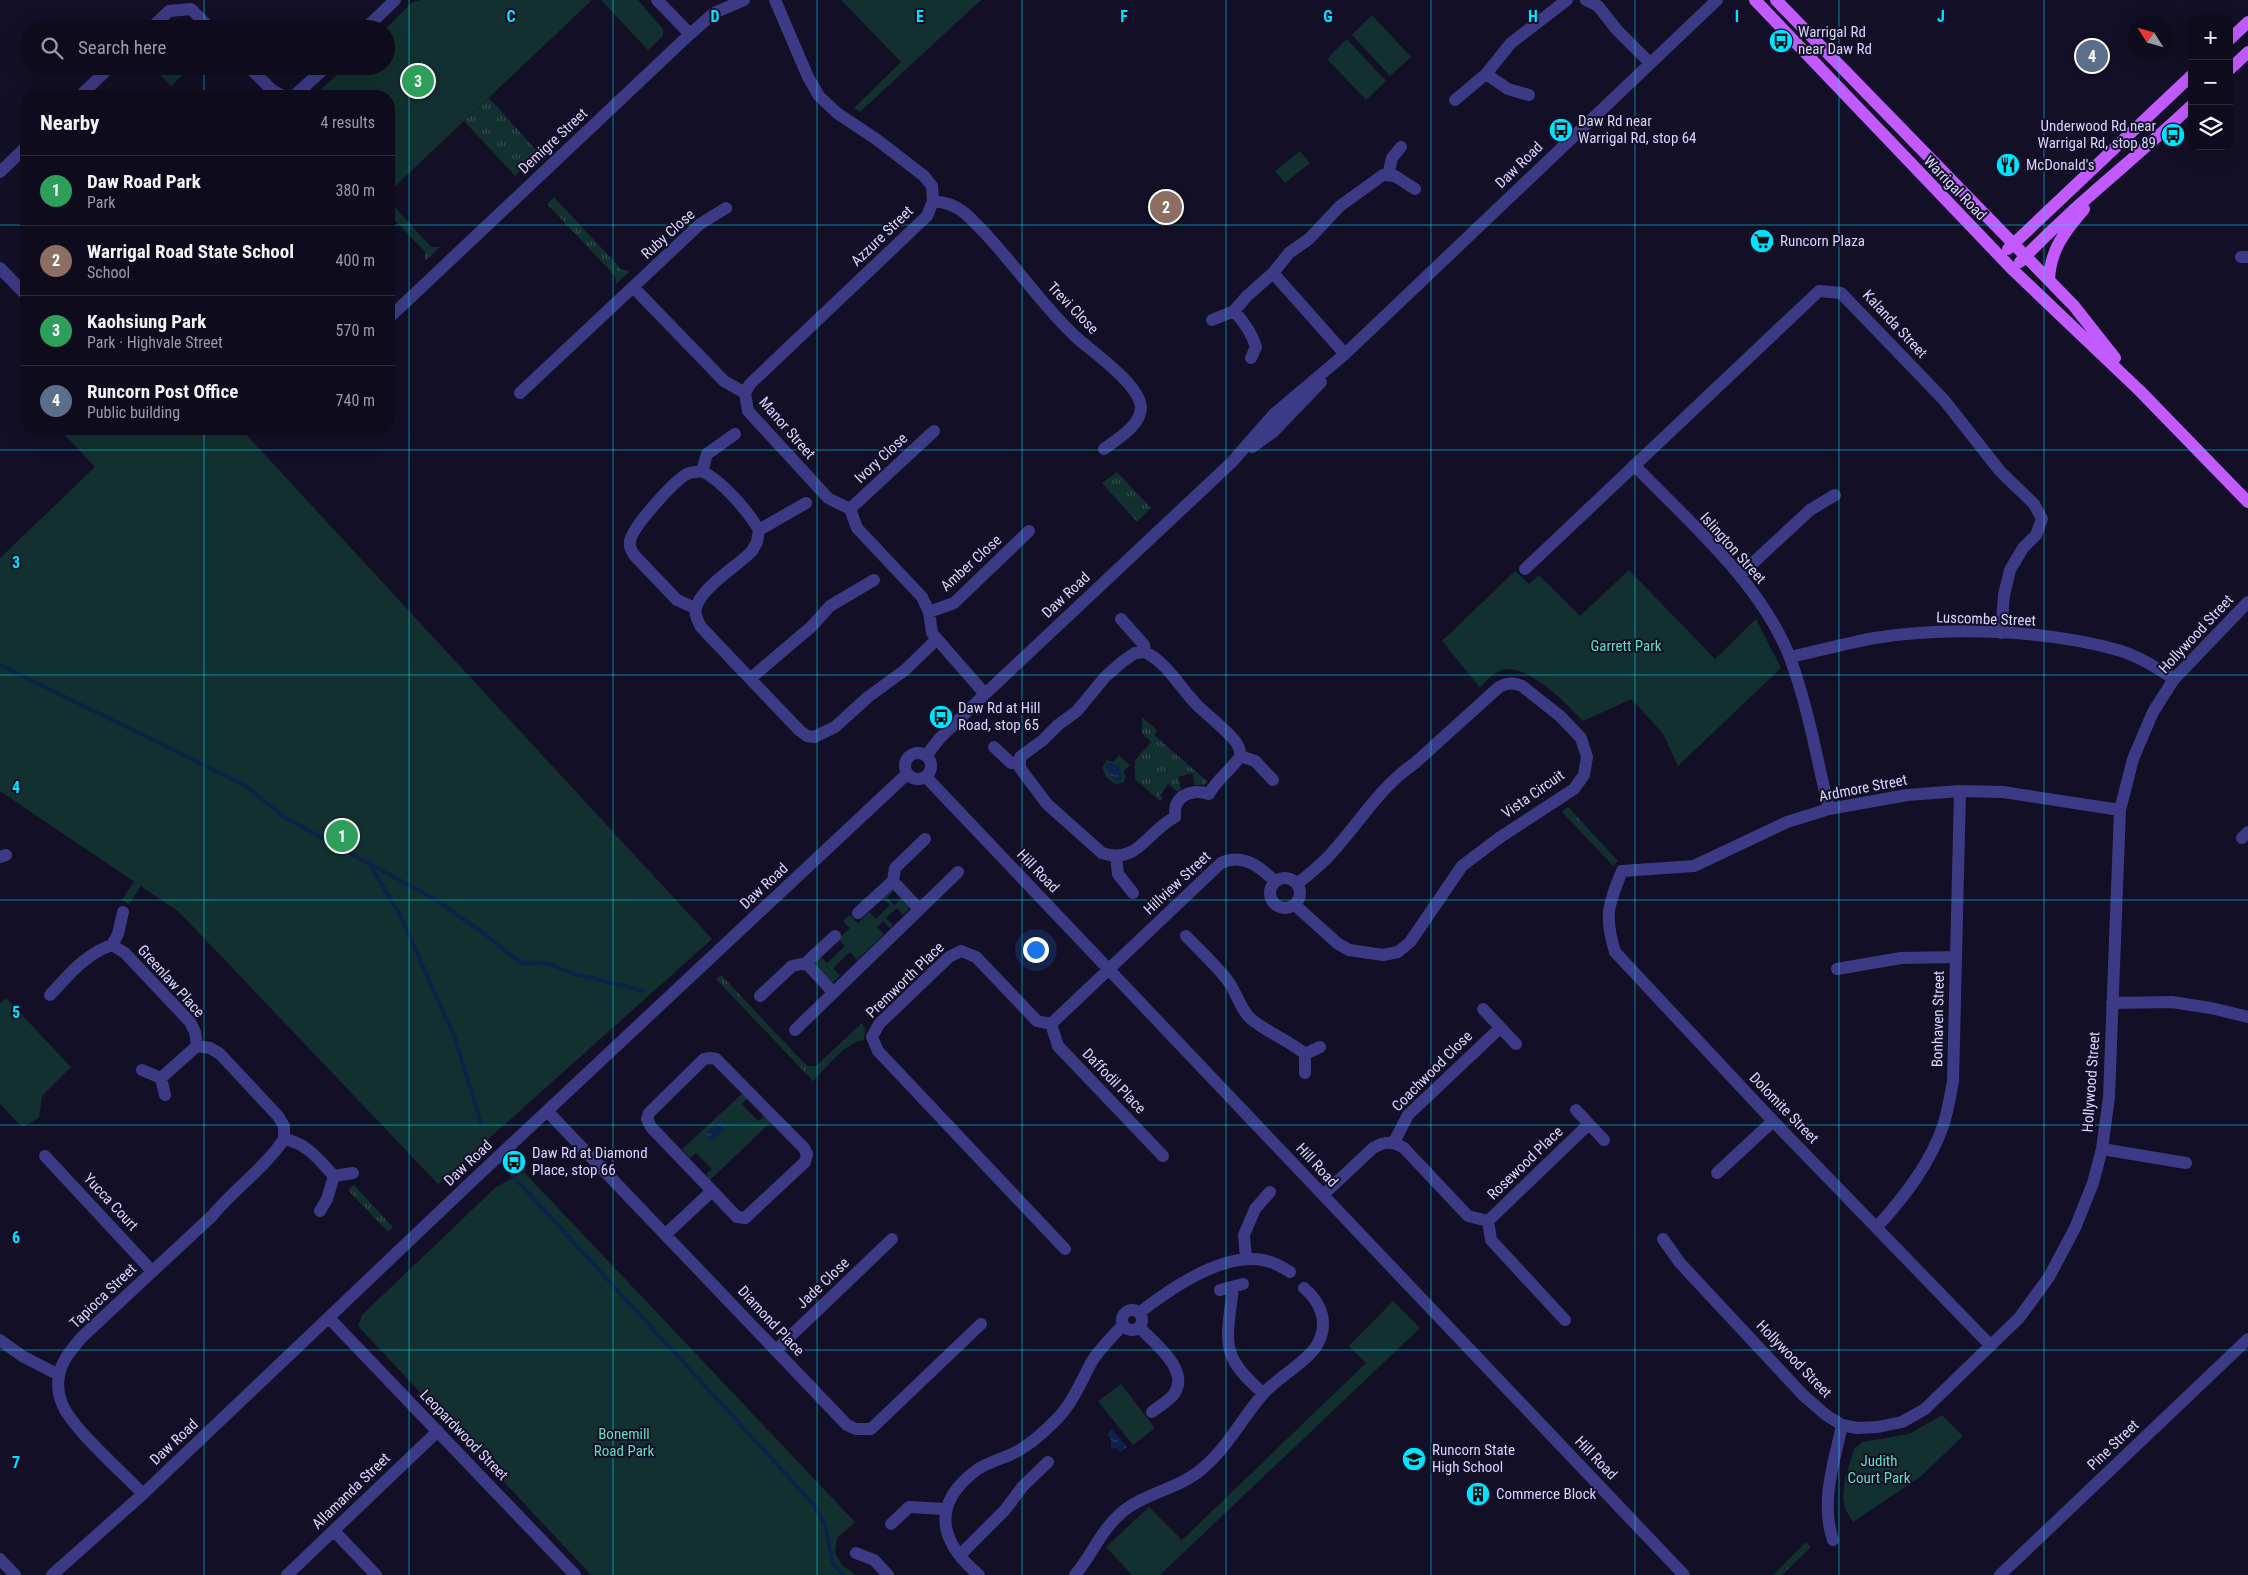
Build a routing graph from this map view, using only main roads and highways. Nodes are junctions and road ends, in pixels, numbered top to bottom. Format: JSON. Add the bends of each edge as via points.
{"nodes":[{"id":1,"x":1755,"y":0,"type":"edge"},
{"id":2,"x":1776,"y":0,"type":"edge"},
{"id":3,"x":2248,"y":22,"type":"edge"},
{"id":4,"x":2233,"y":36,"type":"edge"},
{"id":5,"x":2248,"y":52,"type":"edge"},
{"id":6,"x":2233,"y":66,"type":"edge"},
{"id":7,"x":2188,"y":79,"type":"edge"},
{"id":8,"x":1859,"y":84,"type":"junction"},
{"id":9,"x":2171,"y":95,"type":"junction"},
{"id":10,"x":1846,"y":96,"type":"junction"},
{"id":11,"x":2188,"y":108,"type":"edge"},
{"id":12,"x":2109,"y":181,"type":"junction"},
{"id":13,"x":2014,"y":243,"type":"junction"},
{"id":14,"x":2026,"y":256,"type":"junction"},
{"id":15,"x":2000,"y":257,"type":"junction"},
{"id":16,"x":2013,"y":270,"type":"junction"},
{"id":17,"x":2050,"y":280,"type":"junction"},
{"id":18,"x":2140,"y":390,"type":"junction"},
{"id":19,"x":2248,"y":502,"type":"edge"}],
"edges":[{"from":1,"to":10,"type":"main road","name":"Warrigal Road"},
{"from":2,"to":8,"type":"main road","name":"Warrigal Road"},
{"from":3,"to":4,"type":"main road"},
{"from":5,"to":6,"type":"main road"},
{"from":7,"to":9,"type":"main road"},
{"from":8,"to":10,"type":"main road"},
{"from":8,"to":13,"type":"main road","name":"Warrigal Road"},
{"from":9,"to":11,"type":"main road"},
{"from":9,"to":13,"type":"main road"},
{"from":10,"to":15,"type":"main road","name":"Warrigal Road"},
{"from":11,"to":12,"type":"main road"},
{"from":12,"to":14,"type":"main road","via":[[2071,211]]},
{"from":12,"to":17,"type":"main road","via":[[2058,242],[2050,266]]},
{"from":13,"to":14,"type":"main road","name":"Warrigal Road"},
{"from":13,"to":15,"type":"main road"},
{"from":14,"to":16,"type":"main road"},
{"from":14,"to":17,"type":"main road","name":"Warrigal Road"},
{"from":15,"to":16,"type":"main road","name":"Warrigal Road"},
{"from":16,"to":18,"type":"main road","name":"Warrigal Road"},
{"from":17,"to":18,"type":"main road","name":"Warrigal Road"},
{"from":18,"to":19,"type":"main road","name":"Warrigal Road"}]}
